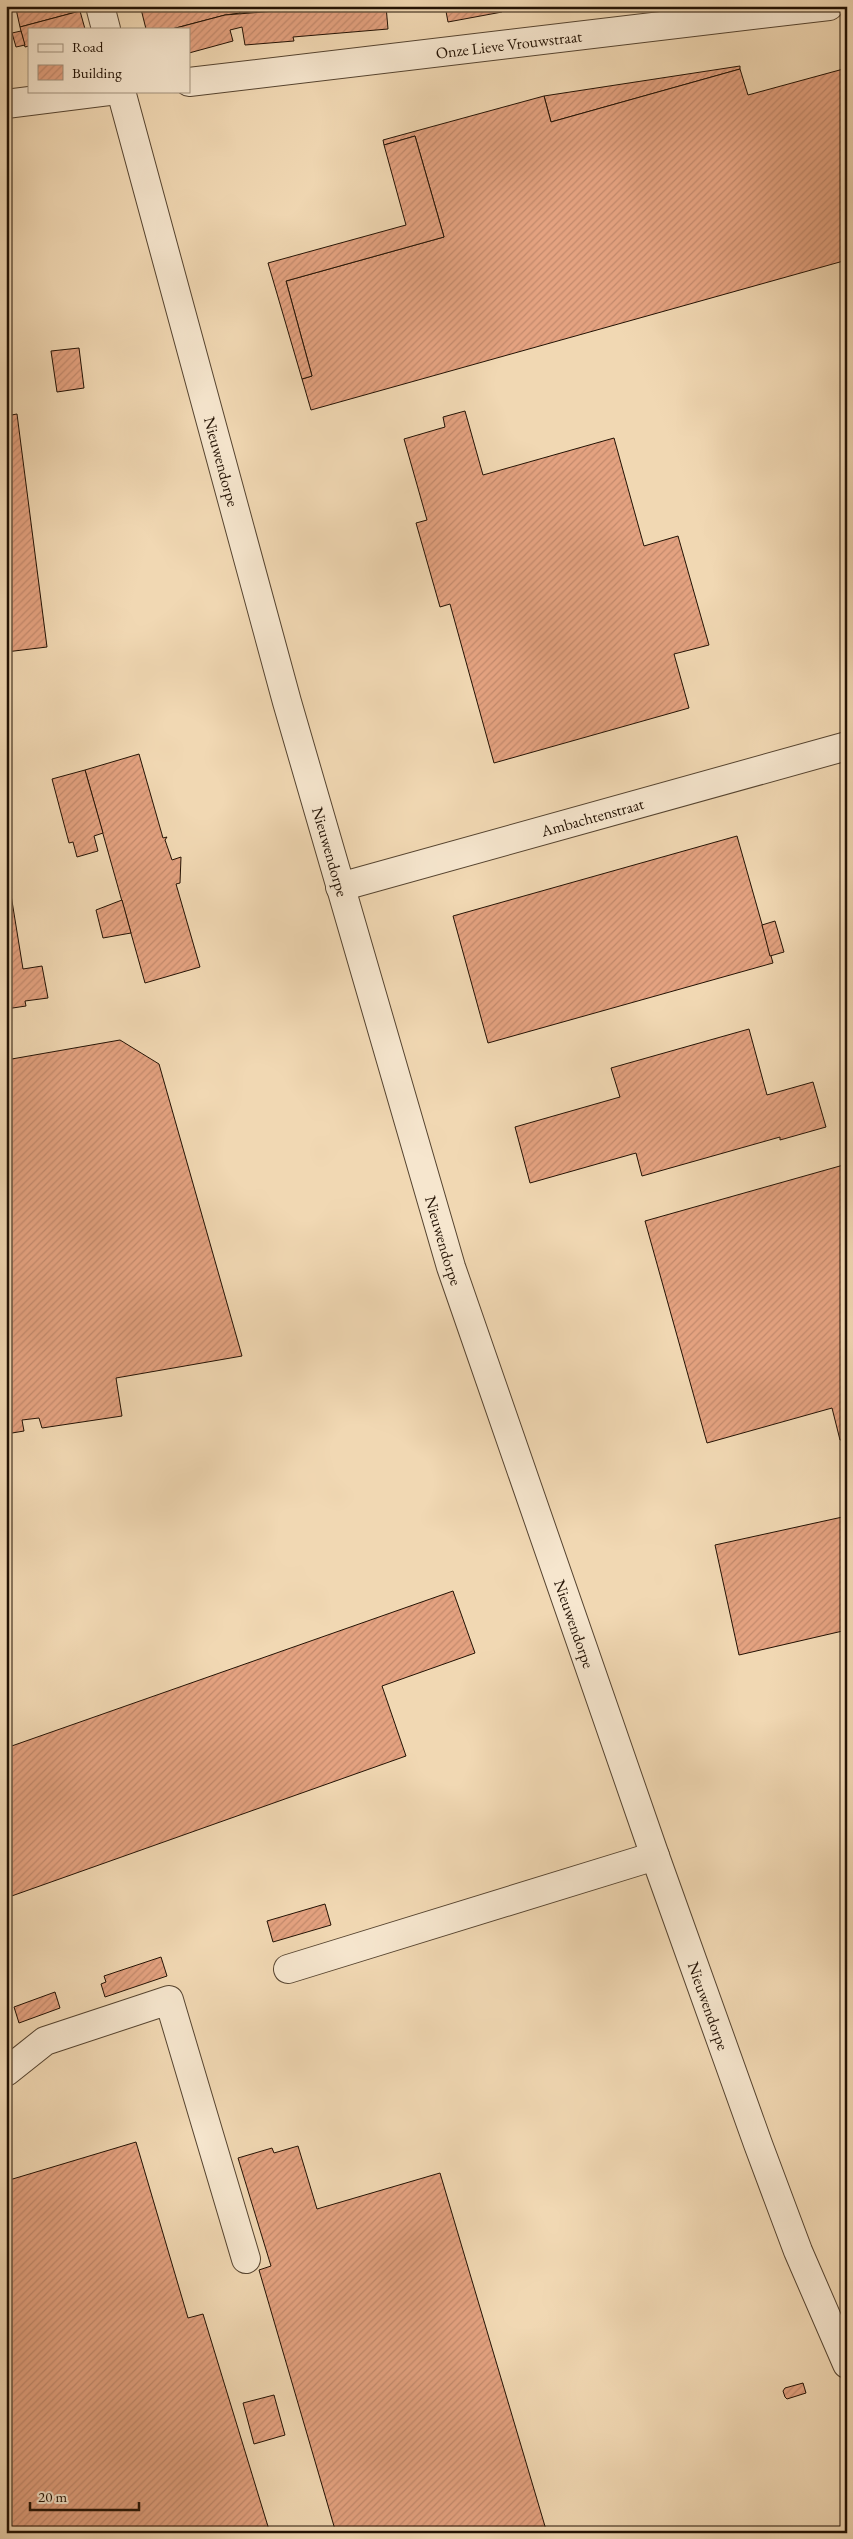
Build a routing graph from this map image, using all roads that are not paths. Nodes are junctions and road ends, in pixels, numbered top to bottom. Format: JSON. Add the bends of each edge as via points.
{"nodes":[{"id":1,"x":100,"y":6,"type":"edge"},
{"id":2,"x":830,"y":6,"type":"edge"},
{"id":3,"x":106,"y":28,"type":"edge"},
{"id":4,"x":190,"y":82,"type":"edge"},
{"id":5,"x":101,"y":92,"type":"edge"},
{"id":6,"x":121,"y":92,"type":"edge"},
{"id":7,"x":6,"y":104,"type":"edge"},
{"id":8,"x":847,"y":746,"type":"edge"},
{"id":9,"x":340,"y":886,"type":"junction"},
{"id":10,"x":654,"y":1856,"type":"junction"},
{"id":11,"x":288,"y":1969,"type":"dead end"},
{"id":12,"x":6,"y":2072,"type":"edge"},
{"id":13,"x":246,"y":2259,"type":"dead end"},
{"id":14,"x":847,"y":2364,"type":"edge"}],
"edges":[{"from":1,"to":3,"type":"street"},
{"from":2,"to":4,"type":"street","name":"Onze Lieve Vrouwstraat"},
{"from":5,"to":7,"type":"street"},
{"from":6,"to":9,"type":"street","name":"Nieuwendorpe"},
{"from":8,"to":9,"type":"street","name":"Ambachtenstraat"},
{"from":9,"to":10,"type":"street","name":"Nieuwendorpe","via":[[451,1267]]},
{"from":10,"to":11,"type":"street"},
{"from":10,"to":14,"type":"street","name":"Nieuwendorpe","via":[[798,2251]]},
{"from":12,"to":13,"type":"street","via":[[45,2041],[169,2000]]}]}
